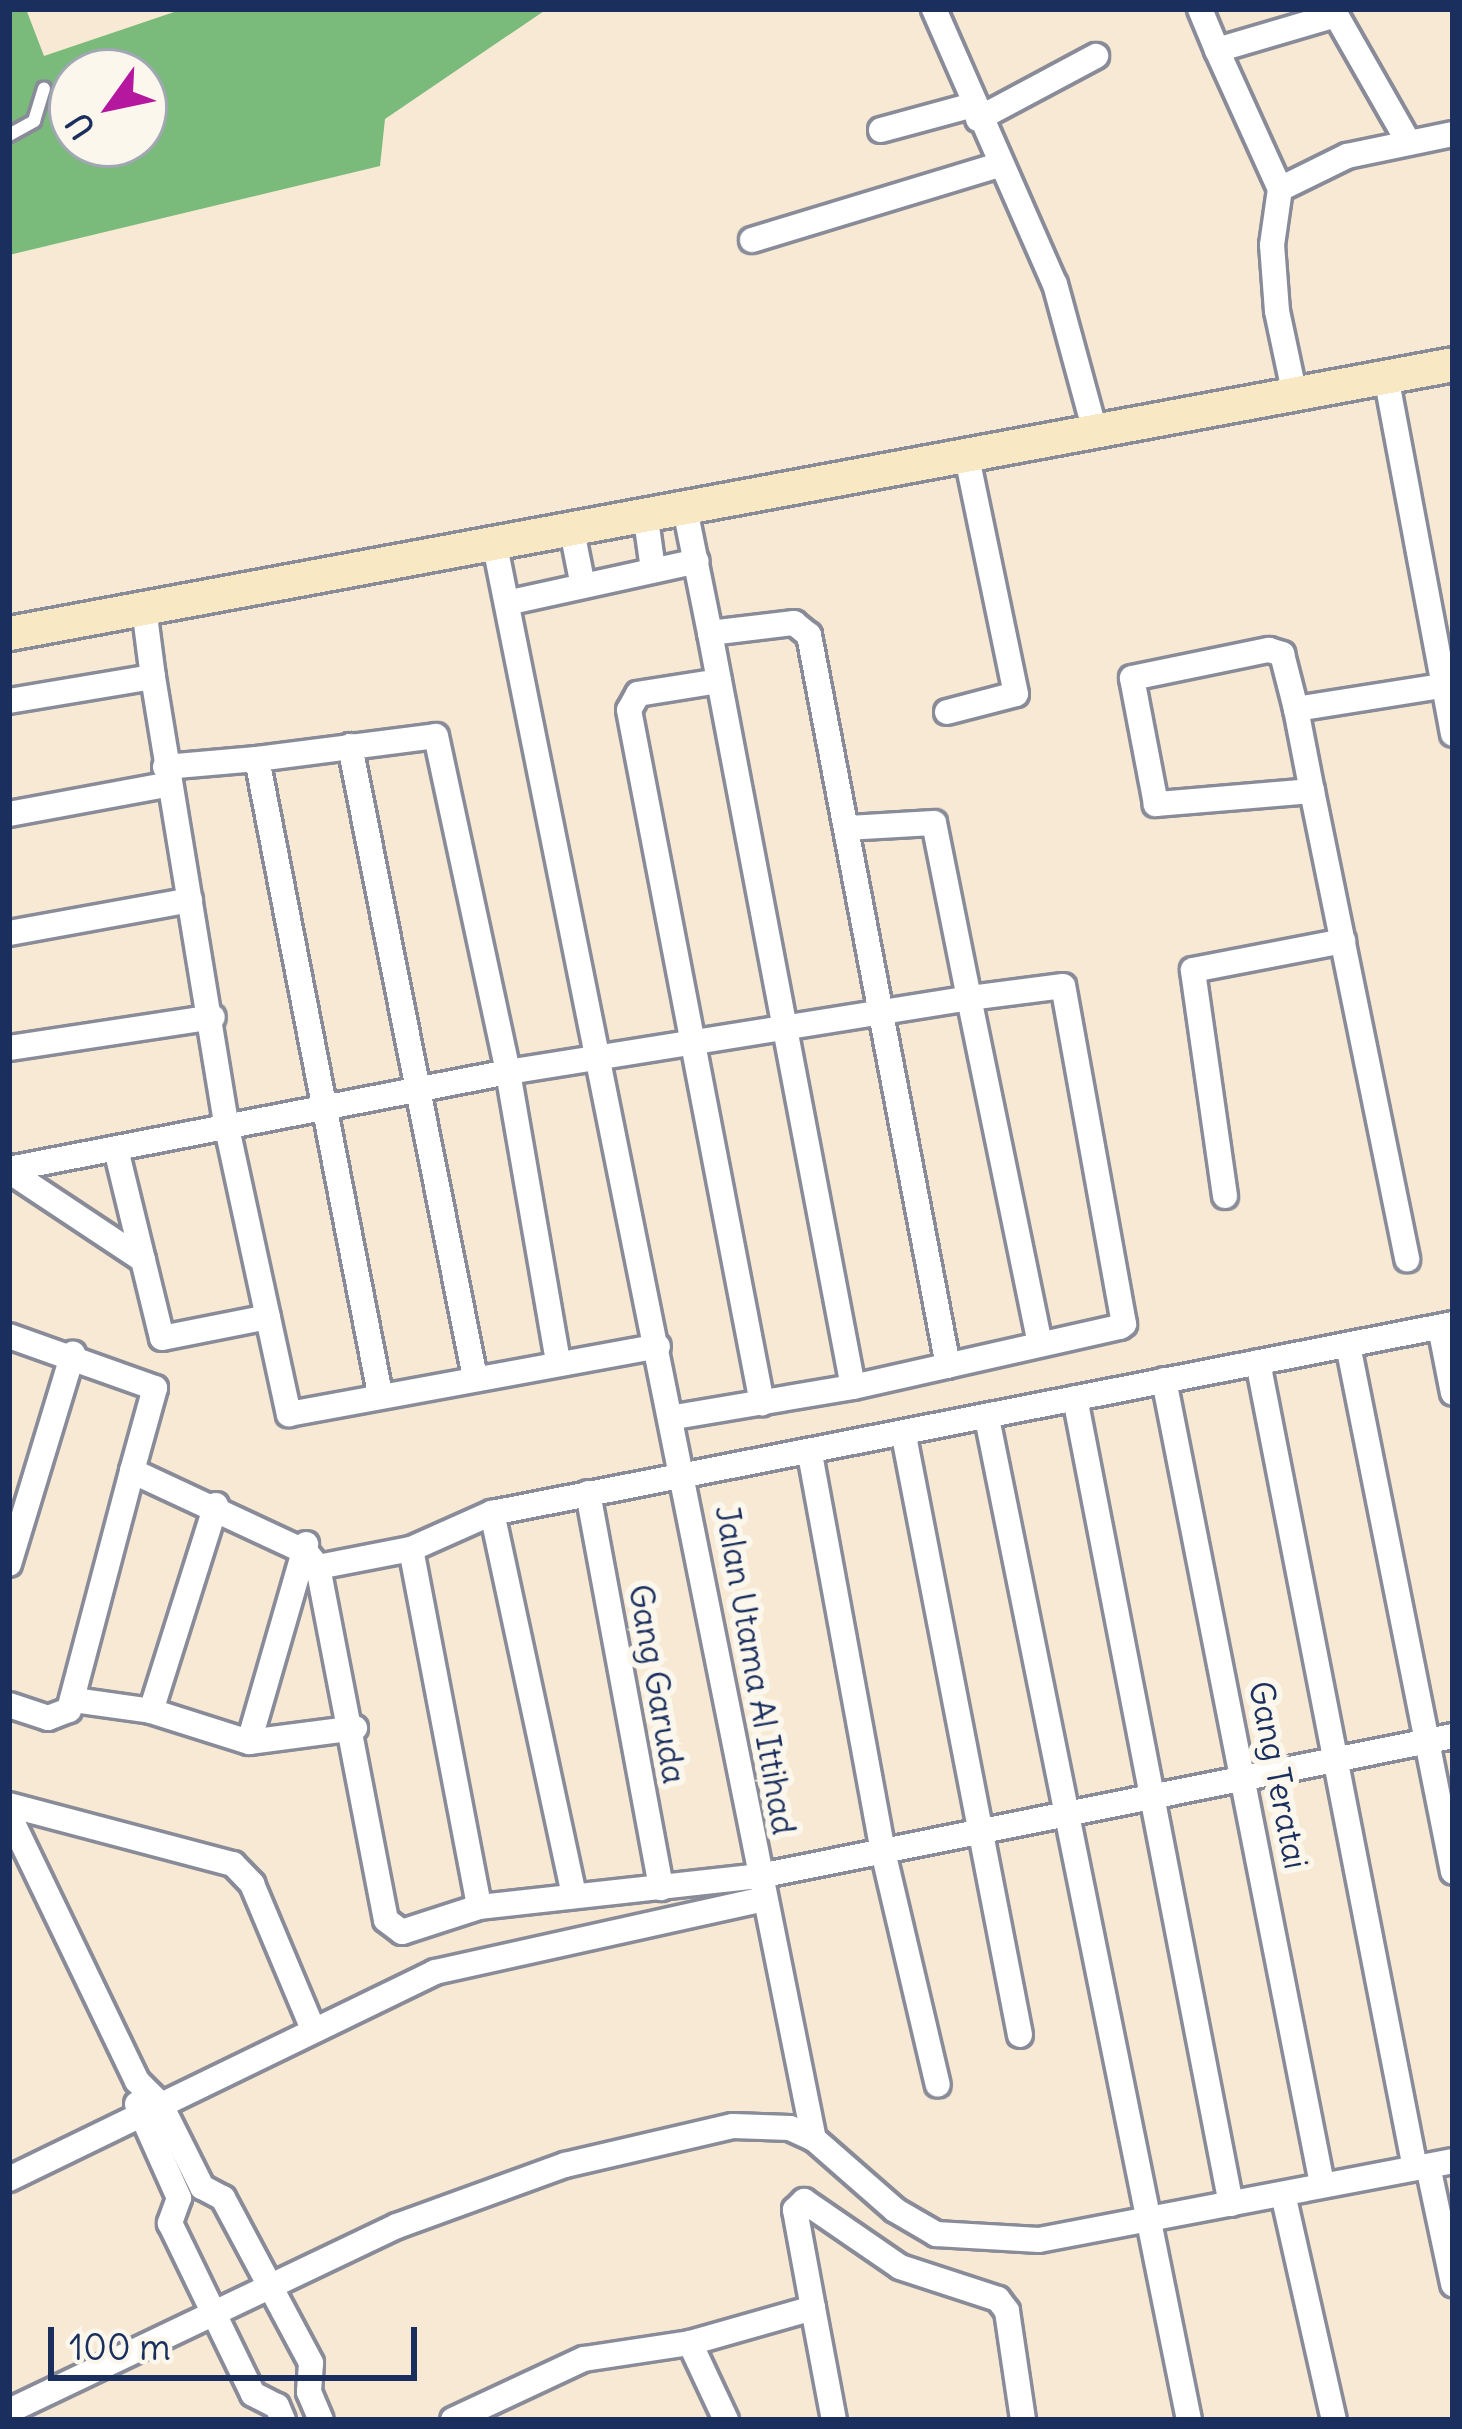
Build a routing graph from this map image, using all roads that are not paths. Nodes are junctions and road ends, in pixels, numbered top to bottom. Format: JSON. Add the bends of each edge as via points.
{"nodes":[{"id":1,"x":934,"y":9,"type":"edge"},
{"id":2,"x":1200,"y":9,"type":"edge"},
{"id":3,"x":1334,"y":12,"type":"edge"},
{"id":4,"x":1217,"y":50,"type":"junction"},
{"id":5,"x":1096,"y":56,"type":"dead end"},
{"id":6,"x":44,"y":89,"type":"dead end"},
{"id":7,"x":976,"y":112,"type":"junction"},
{"id":8,"x":881,"y":130,"type":"dead end"},
{"id":9,"x":1453,"y":134,"type":"edge"},
{"id":10,"x":9,"y":135,"type":"edge"},
{"id":11,"x":1409,"y":143,"type":"junction"},
{"id":12,"x":999,"y":165,"type":"junction"},
{"id":13,"x":1280,"y":189,"type":"junction"},
{"id":14,"x":752,"y":241,"type":"dead end"},
{"id":15,"x":1453,"y":364,"type":"edge"},
{"id":16,"x":1386,"y":376,"type":"junction"},
{"id":17,"x":1294,"y":391,"type":"junction"},
{"id":18,"x":1094,"y":428,"type":"junction"},
{"id":19,"x":966,"y":452,"type":"junction"},
{"id":20,"x":684,"y":504,"type":"junction"},
{"id":21,"x":645,"y":512,"type":"junction"},
{"id":22,"x":571,"y":526,"type":"junction"},
{"id":23,"x":494,"y":541,"type":"junction"},
{"id":24,"x":697,"y":561,"type":"junction"},
{"id":25,"x":653,"y":570,"type":"junction"},
{"id":26,"x":584,"y":586,"type":"junction"},
{"id":27,"x":511,"y":602,"type":"junction"},
{"id":28,"x":144,"y":608,"type":"junction"},
{"id":29,"x":9,"y":633,"type":"edge"},
{"id":30,"x":710,"y":634,"type":"junction"},
{"id":31,"x":153,"y":677,"type":"junction"},
{"id":32,"x":718,"y":681,"type":"junction"},
{"id":33,"x":1448,"y":685,"type":"edge"},
{"id":34,"x":9,"y":701,"type":"edge"},
{"id":35,"x":1296,"y":709,"type":"junction"},
{"id":36,"x":947,"y":712,"type":"dead end"},
{"id":37,"x":1453,"y":734,"type":"edge"},
{"id":38,"x":350,"y":746,"type":"junction"},
{"id":39,"x":256,"y":759,"type":"junction"},
{"id":40,"x":166,"y":776,"type":"junction"},
{"id":41,"x":1312,"y":791,"type":"junction"},
{"id":42,"x":9,"y":814,"type":"edge"},
{"id":43,"x":848,"y":828,"type":"junction"},
{"id":44,"x":190,"y":900,"type":"junction"},
{"id":45,"x":9,"y":933,"type":"edge"},
{"id":46,"x":1342,"y":941,"type":"junction"},
{"id":47,"x":969,"y":998,"type":"junction"},
{"id":48,"x":877,"y":1014,"type":"junction"},
{"id":49,"x":213,"y":1017,"type":"junction"},
{"id":50,"x":784,"y":1026,"type":"junction"},
{"id":51,"x":694,"y":1041,"type":"junction"},
{"id":52,"x":9,"y":1048,"type":"edge"},
{"id":53,"x":598,"y":1056,"type":"junction"},
{"id":54,"x":508,"y":1072,"type":"junction"},
{"id":55,"x":418,"y":1090,"type":"junction"},
{"id":56,"x":328,"y":1110,"type":"junction"},
{"id":57,"x":227,"y":1128,"type":"junction"},
{"id":58,"x":116,"y":1149,"type":"junction"},
{"id":59,"x":9,"y":1170,"type":"edge"},
{"id":60,"x":1225,"y":1196,"type":"dead end"},
{"id":61,"x":1407,"y":1259,"type":"dead end"},
{"id":62,"x":143,"y":1260,"type":"junction"},
{"id":63,"x":268,"y":1318,"type":"junction"},
{"id":64,"x":1447,"y":1326,"type":"edge"},
{"id":65,"x":9,"y":1336,"type":"edge"},
{"id":66,"x":1040,"y":1344,"type":"junction"},
{"id":67,"x":1348,"y":1345,"type":"junction"},
{"id":68,"x":658,"y":1346,"type":"junction"},
{"id":69,"x":74,"y":1354,"type":"junction"},
{"id":70,"x":558,"y":1361,"type":"junction"},
{"id":71,"x":1258,"y":1362,"type":"junction"},
{"id":72,"x":948,"y":1366,"type":"junction"},
{"id":73,"x":475,"y":1378,"type":"junction"},
{"id":74,"x":1165,"y":1381,"type":"junction"},
{"id":75,"x":853,"y":1387,"type":"junction"},
{"id":76,"x":1453,"y":1393,"type":"edge"},
{"id":77,"x":380,"y":1394,"type":"junction"},
{"id":78,"x":1075,"y":1398,"type":"junction"},
{"id":79,"x":763,"y":1403,"type":"junction"},
{"id":80,"x":986,"y":1418,"type":"junction"},
{"id":81,"x":677,"y":1425,"type":"junction"},
{"id":82,"x":904,"y":1436,"type":"junction"},
{"id":83,"x":810,"y":1454,"type":"junction"},
{"id":84,"x":132,"y":1471,"type":"junction"},
{"id":85,"x":685,"y":1471,"type":"junction"},
{"id":86,"x":588,"y":1493,"type":"junction"},
{"id":87,"x":215,"y":1505,"type":"junction"},
{"id":88,"x":492,"y":1513,"type":"junction"},
{"id":89,"x":410,"y":1549,"type":"junction"},
{"id":90,"x":310,"y":1554,"type":"junction"},
{"id":91,"x":9,"y":1564,"type":"edge"},
{"id":92,"x":74,"y":1700,"type":"junction"},
{"id":93,"x":9,"y":1706,"type":"edge"},
{"id":94,"x":151,"y":1711,"type":"junction"},
{"id":95,"x":355,"y":1728,"type":"junction"},
{"id":96,"x":1440,"y":1738,"type":"edge"},
{"id":97,"x":249,"y":1742,"type":"junction"},
{"id":98,"x":1340,"y":1758,"type":"junction"},
{"id":99,"x":1246,"y":1776,"type":"junction"},
{"id":100,"x":1151,"y":1794,"type":"junction"},
{"id":101,"x":9,"y":1804,"type":"edge"},
{"id":102,"x":1066,"y":1811,"type":"junction"},
{"id":103,"x":9,"y":1815,"type":"edge"},
{"id":104,"x":978,"y":1829,"type":"junction"},
{"id":105,"x":882,"y":1847,"type":"junction"},
{"id":106,"x":1453,"y":1872,"type":"edge"},
{"id":107,"x":762,"y":1887,"type":"junction"},
{"id":108,"x":662,"y":1888,"type":"junction"},
{"id":109,"x":574,"y":1894,"type":"junction"},
{"id":110,"x":479,"y":1906,"type":"junction"},
{"id":111,"x":314,"y":2030,"type":"junction"},
{"id":112,"x":1020,"y":2035,"type":"dead end"},
{"id":113,"x":136,"y":2081,"type":"junction"},
{"id":114,"x":938,"y":2085,"type":"dead end"},
{"id":115,"x":161,"y":2104,"type":"junction"},
{"id":116,"x":137,"y":2118,"type":"junction"},
{"id":117,"x":814,"y":2139,"type":"junction"},
{"id":118,"x":1432,"y":2165,"type":"edge"},
{"id":119,"x":9,"y":2179,"type":"edge"},
{"id":120,"x":1322,"y":2184,"type":"junction"},
{"id":121,"x":190,"y":2192,"type":"junction"},
{"id":122,"x":1283,"y":2194,"type":"junction"},
{"id":123,"x":1231,"y":2204,"type":"junction"},
{"id":124,"x":1145,"y":2224,"type":"junction"},
{"id":125,"x":1453,"y":2284,"type":"edge"},
{"id":126,"x":269,"y":2285,"type":"junction"},
{"id":127,"x":813,"y":2308,"type":"junction"},
{"id":128,"x":214,"y":2311,"type":"junction"},
{"id":129,"x":690,"y":2343,"type":"junction"},
{"id":130,"x":309,"y":2392,"type":"junction"},
{"id":131,"x":9,"y":2411,"type":"edge"},
{"id":132,"x":497,"y":2411,"type":"edge"},
{"id":133,"x":280,"y":2413,"type":"edge"},
{"id":134,"x":321,"y":2420,"type":"edge"},
{"id":135,"x":453,"y":2420,"type":"edge"},
{"id":136,"x":726,"y":2420,"type":"edge"},
{"id":137,"x":834,"y":2420,"type":"edge"},
{"id":138,"x":1023,"y":2420,"type":"edge"},
{"id":139,"x":1190,"y":2420,"type":"edge"},
{"id":140,"x":1334,"y":2420,"type":"edge"}],
"edges":[{"from":1,"to":7,"type":"street"},
{"from":2,"to":4,"type":"street"},
{"from":3,"to":4,"type":"street"},
{"from":3,"to":11,"type":"street"},
{"from":4,"to":13,"type":"street"},
{"from":5,"to":7,"type":"street"},
{"from":6,"to":10,"type":"lane","via":[[34,121]]},
{"from":7,"to":8,"type":"street"},
{"from":7,"to":12,"type":"street"},
{"from":9,"to":11,"type":"street"},
{"from":11,"to":13,"type":"street","via":[[1347,156]]},
{"from":12,"to":14,"type":"street"},
{"from":12,"to":18,"type":"street","via":[[1055,284]]},
{"from":13,"to":17,"type":"street","via":[[1272,245]]},
{"from":15,"to":16,"type":"main road"},
{"from":16,"to":17,"type":"main road"},
{"from":16,"to":33,"type":"street"},
{"from":17,"to":18,"type":"main road"},
{"from":18,"to":19,"type":"main road"},
{"from":19,"to":20,"type":"main road"},
{"from":19,"to":36,"type":"street","via":[[1016,694]]},
{"from":20,"to":21,"type":"main road"},
{"from":20,"to":24,"type":"street"},
{"from":21,"to":22,"type":"main road"},
{"from":21,"to":25,"type":"street"},
{"from":22,"to":23,"type":"main road"},
{"from":22,"to":26,"type":"street"},
{"from":23,"to":27,"type":"street","name":"Jalan Utama Al Ittihad"},
{"from":23,"to":28,"type":"main road"},
{"from":24,"to":25,"type":"street"},
{"from":24,"to":30,"type":"street"},
{"from":25,"to":26,"type":"street"},
{"from":26,"to":27,"type":"street"},
{"from":27,"to":53,"type":"street","name":"Jalan Utama Al Ittihad"},
{"from":28,"to":29,"type":"main road"},
{"from":28,"to":31,"type":"street"},
{"from":30,"to":32,"type":"street"},
{"from":30,"to":43,"type":"street","via":[[806,628]]},
{"from":31,"to":34,"type":"street"},
{"from":31,"to":40,"type":"street"},
{"from":32,"to":50,"type":"street"},
{"from":32,"to":51,"type":"street","via":[[638,694],[629,704]]},
{"from":33,"to":35,"type":"street"},
{"from":33,"to":37,"type":"street"},
{"from":35,"to":41,"type":"street"},
{"from":35,"to":41,"type":"street","via":[[1277,651],[1142,670],[1130,686],[1156,804]]},
{"from":38,"to":39,"type":"street"},
{"from":38,"to":54,"type":"street","via":[[436,736]]},
{"from":38,"to":55,"type":"street"},
{"from":39,"to":40,"type":"street"},
{"from":39,"to":56,"type":"street"},
{"from":40,"to":42,"type":"street"},
{"from":40,"to":44,"type":"street"},
{"from":41,"to":46,"type":"street"},
{"from":43,"to":47,"type":"street","via":[[934,823]]},
{"from":43,"to":48,"type":"street"},
{"from":44,"to":45,"type":"street"},
{"from":44,"to":49,"type":"street"},
{"from":46,"to":60,"type":"street","via":[[1193,970]]},
{"from":46,"to":61,"type":"street"},
{"from":47,"to":48,"type":"street"},
{"from":47,"to":66,"type":"street"},
{"from":47,"to":66,"type":"street","via":[[1063,986],[1126,1317],[1120,1327]]},
{"from":48,"to":50,"type":"street"},
{"from":48,"to":72,"type":"street"},
{"from":49,"to":52,"type":"street"},
{"from":49,"to":57,"type":"street"},
{"from":50,"to":51,"type":"street"},
{"from":50,"to":75,"type":"street"},
{"from":51,"to":53,"type":"street"},
{"from":51,"to":79,"type":"street"},
{"from":53,"to":54,"type":"street"},
{"from":53,"to":68,"type":"street","name":"Jalan Utama Al Ittihad"},
{"from":54,"to":55,"type":"street"},
{"from":54,"to":70,"type":"street"},
{"from":55,"to":56,"type":"street"},
{"from":55,"to":73,"type":"street"},
{"from":56,"to":57,"type":"street"},
{"from":56,"to":77,"type":"street"},
{"from":57,"to":58,"type":"street"},
{"from":57,"to":63,"type":"street"},
{"from":58,"to":59,"type":"street"},
{"from":58,"to":62,"type":"street"},
{"from":59,"to":62,"type":"street"},
{"from":62,"to":63,"type":"street","via":[[162,1338]]},
{"from":63,"to":77,"type":"street","via":[[289,1414]]},
{"from":64,"to":67,"type":"street"},
{"from":64,"to":76,"type":"street"},
{"from":65,"to":69,"type":"street"},
{"from":66,"to":72,"type":"street"},
{"from":67,"to":71,"type":"street"},
{"from":67,"to":96,"type":"street"},
{"from":68,"to":70,"type":"street"},
{"from":68,"to":81,"type":"street","name":"Jalan Utama Al Ittihad"},
{"from":69,"to":84,"type":"street","via":[[157,1390]]},
{"from":69,"to":91,"type":"street"},
{"from":70,"to":73,"type":"street"},
{"from":71,"to":74,"type":"street"},
{"from":71,"to":98,"type":"street"},
{"from":72,"to":75,"type":"street"},
{"from":73,"to":77,"type":"street"},
{"from":74,"to":78,"type":"street"},
{"from":74,"to":99,"type":"street","name":"Gang Teratai"},
{"from":75,"to":79,"type":"street"},
{"from":78,"to":80,"type":"street"},
{"from":78,"to":100,"type":"street"},
{"from":79,"to":81,"type":"street"},
{"from":80,"to":82,"type":"street"},
{"from":80,"to":102,"type":"street"},
{"from":81,"to":85,"type":"street","name":"Jalan Utama Al Ittihad"},
{"from":82,"to":83,"type":"street"},
{"from":82,"to":104,"type":"street"},
{"from":83,"to":85,"type":"street"},
{"from":83,"to":105,"type":"street"},
{"from":84,"to":87,"type":"street"},
{"from":84,"to":92,"type":"street"},
{"from":85,"to":86,"type":"street"},
{"from":85,"to":107,"type":"street","name":"Jalan Utama Al Ittihad"},
{"from":86,"to":88,"type":"street"},
{"from":86,"to":108,"type":"street","name":"Gang Garuda"},
{"from":87,"to":90,"type":"street"},
{"from":87,"to":94,"type":"street"},
{"from":88,"to":89,"type":"street"},
{"from":88,"to":109,"type":"street"},
{"from":89,"to":90,"type":"street"},
{"from":89,"to":110,"type":"street"},
{"from":90,"to":95,"type":"street"},
{"from":90,"to":97,"type":"street"},
{"from":92,"to":93,"type":"street","via":[[55,1718]]},
{"from":92,"to":94,"type":"street"},
{"from":94,"to":97,"type":"street"},
{"from":95,"to":97,"type":"street"},
{"from":95,"to":110,"type":"street","via":[[389,1927],[407,1931]]},
{"from":96,"to":98,"type":"street"},
{"from":96,"to":106,"type":"street"},
{"from":98,"to":99,"type":"street"},
{"from":98,"to":118,"type":"street"},
{"from":99,"to":100,"type":"street"},
{"from":99,"to":120,"type":"street","name":"Gang Teratai"},
{"from":100,"to":102,"type":"street"},
{"from":100,"to":123,"type":"street"},
{"from":101,"to":111,"type":"street","via":[[233,1864],[252,1884]]},
{"from":102,"to":104,"type":"street"},
{"from":102,"to":124,"type":"street"},
{"from":103,"to":113,"type":"street"},
{"from":104,"to":105,"type":"street"},
{"from":104,"to":112,"type":"street"},
{"from":105,"to":107,"type":"street"},
{"from":105,"to":114,"type":"street"},
{"from":107,"to":108,"type":"street"},
{"from":107,"to":111,"type":"street","via":[[455,1966]]},
{"from":107,"to":117,"type":"street","name":"Jalan Utama Al Ittihad"},
{"from":108,"to":109,"type":"street"},
{"from":109,"to":110,"type":"street"},
{"from":111,"to":115,"type":"street"},
{"from":113,"to":115,"type":"street"},
{"from":113,"to":116,"type":"street"},
{"from":115,"to":116,"type":"street"},
{"from":115,"to":121,"type":"street"},
{"from":116,"to":119,"type":"street"},
{"from":116,"to":121,"type":"street"},
{"from":117,"to":124,"type":"street","via":[[895,2210],[936,2234],[1039,2240]]},
{"from":117,"to":126,"type":"street","via":[[790,2128],[733,2126],[565,2165],[397,2226]]},
{"from":118,"to":120,"type":"street"},
{"from":118,"to":125,"type":"street"},
{"from":120,"to":122,"type":"street"},
{"from":121,"to":126,"type":"street","via":[[223,2198]]},
{"from":121,"to":128,"type":"street","via":[[170,2223]]},
{"from":122,"to":123,"type":"street"},
{"from":122,"to":140,"type":"street"},
{"from":123,"to":124,"type":"street"},
{"from":124,"to":139,"type":"street"},
{"from":126,"to":128,"type":"street"},
{"from":126,"to":130,"type":"street","via":[[310,2363]]},
{"from":127,"to":129,"type":"street"},
{"from":127,"to":137,"type":"street"},
{"from":127,"to":138,"type":"street","via":[[795,2210],[808,2201],[900,2267],[998,2300],[1007,2311]]},
{"from":128,"to":131,"type":"street"},
{"from":128,"to":133,"type":"street","via":[[253,2394]]},
{"from":129,"to":132,"type":"street","via":[[601,2354]]},
{"from":129,"to":136,"type":"street"},
{"from":130,"to":133,"type":"street"},
{"from":130,"to":134,"type":"street"},
{"from":132,"to":135,"type":"street"}]}
